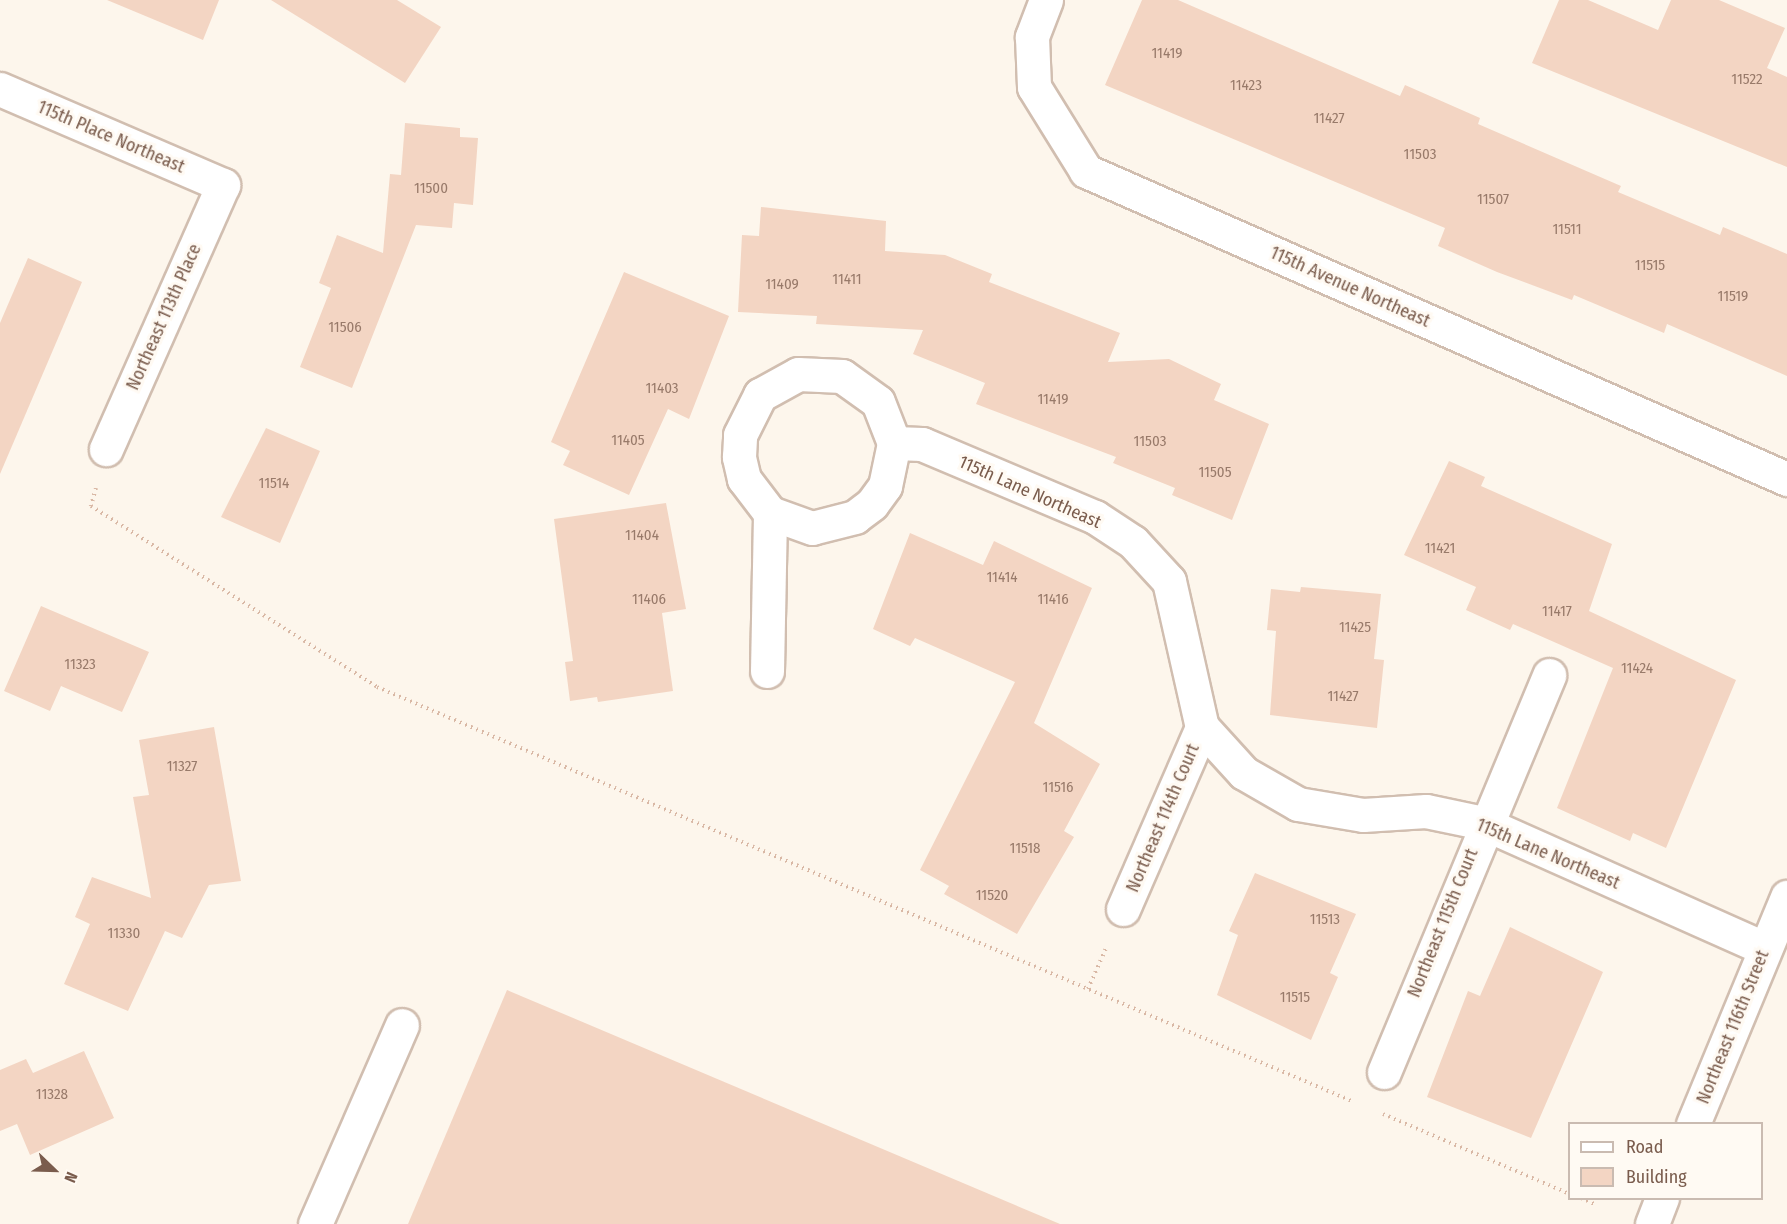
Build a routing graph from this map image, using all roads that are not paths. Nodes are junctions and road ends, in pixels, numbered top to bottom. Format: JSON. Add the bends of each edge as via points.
{"nodes":[{"id":1,"x":1046,"y":0,"type":"edge"},
{"id":2,"x":0,"y":89,"type":"edge"},
{"id":3,"x":223,"y":184,"type":"joint"},
{"id":4,"x":894,"y":443,"type":"junction"},
{"id":5,"x":106,"y":449,"type":"road end"},
{"id":6,"x":1787,"y":479,"type":"edge"},
{"id":7,"x":770,"y":513,"type":"junction"},
{"id":8,"x":767,"y":671,"type":"dead end"},
{"id":9,"x":1549,"y":675,"type":"dead end"},
{"id":10,"x":1202,"y":727,"type":"junction"},
{"id":11,"x":1483,"y":823,"type":"junction"},
{"id":12,"x":1787,"y":897,"type":"edge"},
{"id":13,"x":1124,"y":909,"type":"road end"},
{"id":14,"x":1764,"y":948,"type":"junction"},
{"id":15,"x":402,"y":1025,"type":"dead end"},
{"id":16,"x":1384,"y":1072,"type":"dead end"},
{"id":17,"x":1694,"y":1122,"type":"edge"},
{"id":18,"x":1661,"y":1200,"type":"edge"},
{"id":19,"x":315,"y":1224,"type":"edge"},
{"id":20,"x":1652,"y":1224,"type":"edge"}],
"edges":[{"from":1,"to":6,"type":"street","name":"115th Avenue Northeast","via":[[1032,37],[1034,87],[1086,171]]},
{"from":2,"to":3,"type":"street","name":"115th Place Northeast"},
{"from":3,"to":5,"type":"street","name":"Northeast 113th Place"},
{"from":4,"to":7,"type":"street","via":[[885,486],[855,518],[812,528]]},
{"from":4,"to":7,"type":"street","via":[[878,402],[842,376],[820,372],[777,382],[760,395],[740,435],[744,479]]},
{"from":4,"to":10,"type":"street","name":"115th Lane Northeast","via":[[922,444],[1095,517],[1133,542],[1169,581]]},
{"from":7,"to":8,"type":"street"},
{"from":9,"to":11,"type":"street","name":"Northeast 115th Court"},
{"from":10,"to":11,"type":"street","name":"115th Lane Northeast","via":[[1244,773],[1298,804],[1363,815],[1426,811]]},
{"from":10,"to":13,"type":"street","name":"Northeast 114th Court"},
{"from":11,"to":14,"type":"street","name":"115th Lane Northeast"},
{"from":11,"to":16,"type":"street","name":"Northeast 115th Court"},
{"from":12,"to":14,"type":"street","name":"Northeast 116th Street"},
{"from":14,"to":17,"type":"street","name":"Northeast 116th Street"},
{"from":15,"to":19,"type":"street"},
{"from":18,"to":20,"type":"street"}]}
